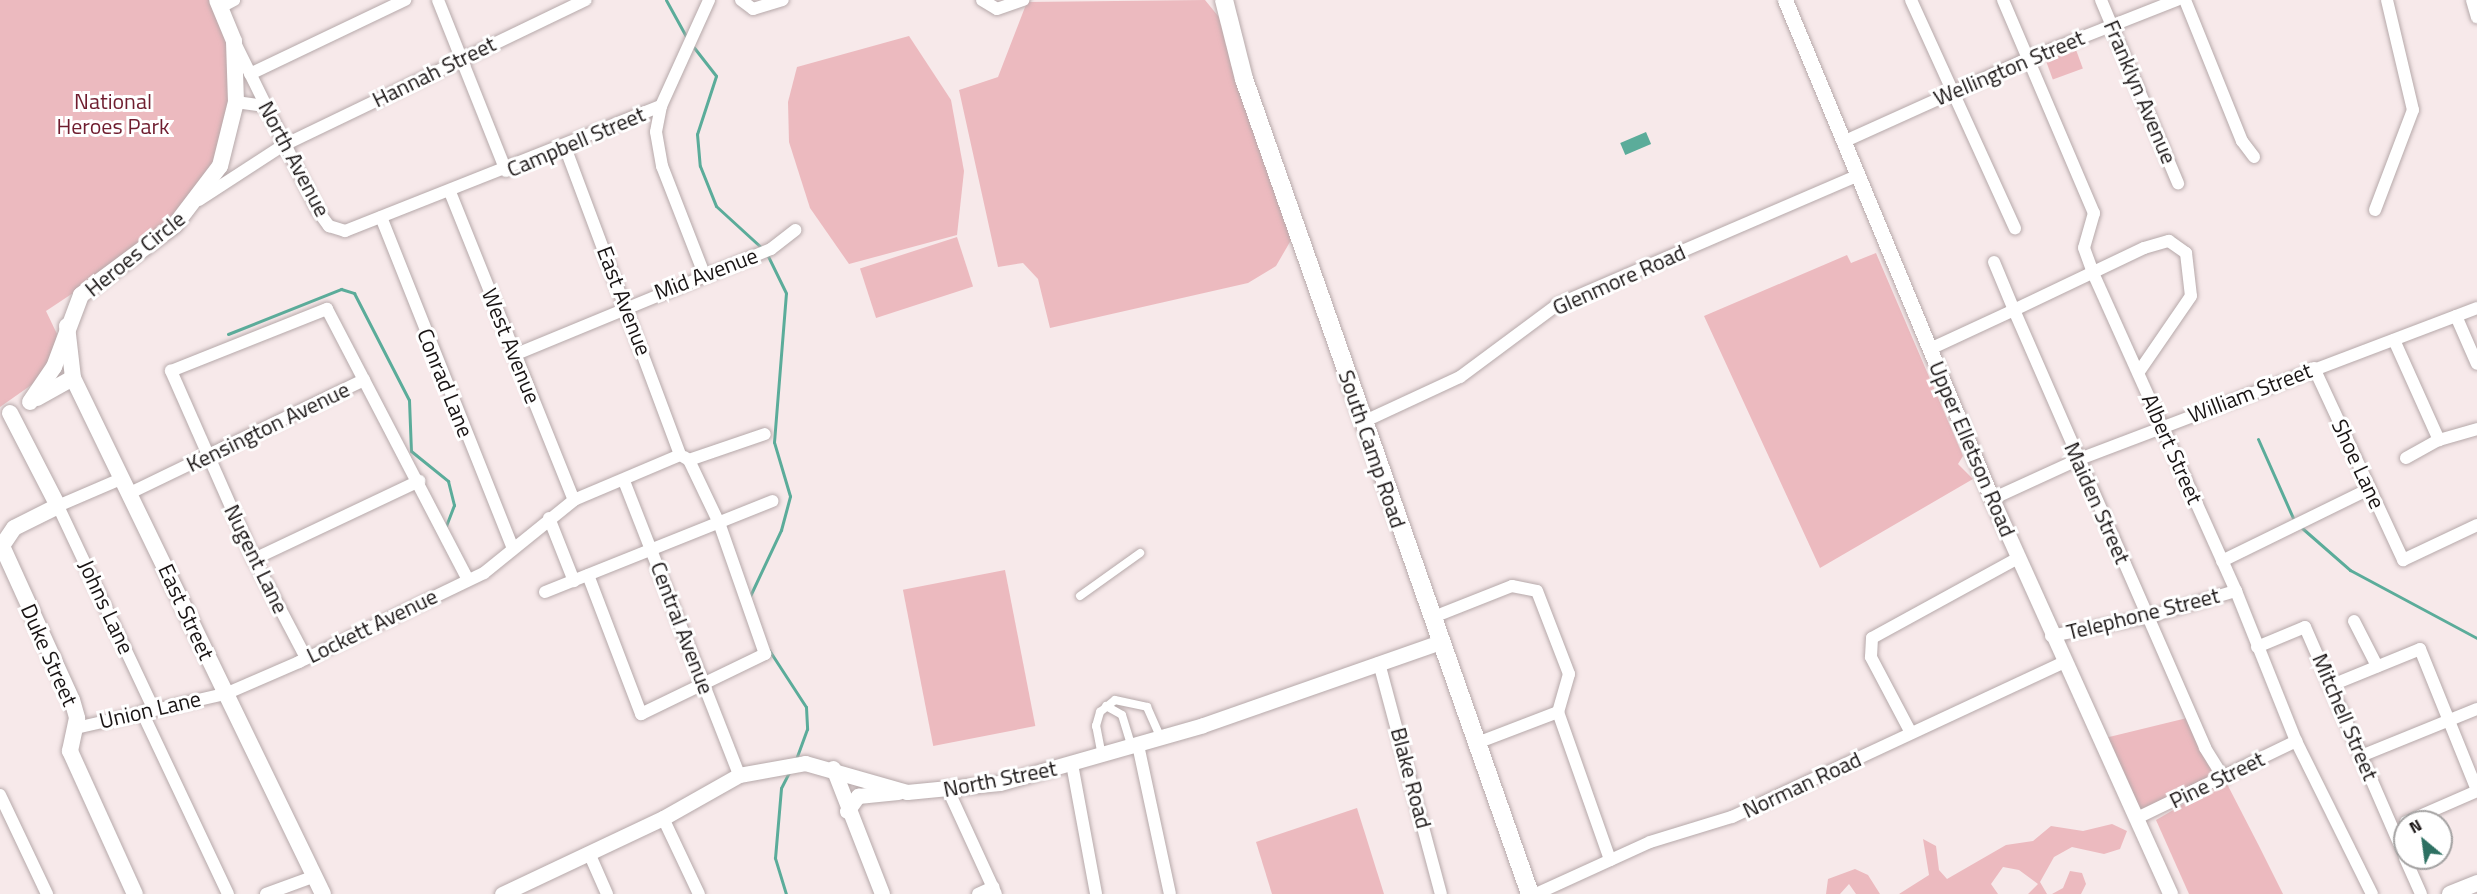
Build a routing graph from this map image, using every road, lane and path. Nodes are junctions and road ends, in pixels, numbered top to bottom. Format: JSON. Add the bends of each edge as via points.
{"nodes":[{"id":1,"x":405,"y":0,"type":"edge"},
{"id":2,"x":438,"y":0,"type":"edge"},
{"id":3,"x":586,"y":0,"type":"edge"},
{"id":4,"x":709,"y":0,"type":"edge"},
{"id":5,"x":741,"y":0,"type":"edge"},
{"id":6,"x":783,"y":0,"type":"edge"},
{"id":7,"x":982,"y":0,"type":"edge"},
{"id":8,"x":1023,"y":0,"type":"edge"},
{"id":9,"x":1224,"y":0,"type":"edge"},
{"id":10,"x":1785,"y":0,"type":"edge"},
{"id":11,"x":1911,"y":0,"type":"edge"},
{"id":12,"x":2003,"y":0,"type":"edge"},
{"id":13,"x":2101,"y":0,"type":"edge"},
{"id":14,"x":2177,"y":0,"type":"edge"},
{"id":15,"x":2185,"y":0,"type":"edge"},
{"id":16,"x":2387,"y":0,"type":"edge"},
{"id":17,"x":2472,"y":0,"type":"edge"},
{"id":18,"x":224,"y":2,"type":"edge"},
{"id":19,"x":2477,"y":17,"type":"edge"},
{"id":20,"x":2110,"y":24,"type":"junction"},
{"id":21,"x":234,"y":41,"type":"junction"},
{"id":22,"x":460,"y":59,"type":"junction"},
{"id":23,"x":2027,"y":59,"type":"junction"},
{"id":24,"x":250,"y":74,"type":"junction"},
{"id":25,"x":1951,"y":92,"type":"junction"},
{"id":26,"x":236,"y":102,"type":"junction"},
{"id":27,"x":265,"y":106,"type":"junction"},
{"id":28,"x":661,"y":106,"type":"junction"},
{"id":29,"x":1843,"y":142,"type":"junction"},
{"id":30,"x":282,"y":146,"type":"junction"},
{"id":31,"x":565,"y":147,"type":"junction"},
{"id":32,"x":2254,"y":157,"type":"dead end"},
{"id":33,"x":220,"y":166,"type":"junction"},
{"id":34,"x":506,"y":171,"type":"junction"},
{"id":35,"x":237,"y":175,"type":"junction"},
{"id":36,"x":1857,"y":176,"type":"junction"},
{"id":37,"x":2178,"y":183,"type":"dead end"},
{"id":38,"x":450,"y":192,"type":"junction"},
{"id":39,"x":199,"y":200,"type":"junction"},
{"id":40,"x":2375,"y":210,"type":"dead end"},
{"id":41,"x":381,"y":217,"type":"junction"},
{"id":42,"x":2015,"y":228,"type":"dead end"},
{"id":43,"x":795,"y":230,"type":"dead end"},
{"id":44,"x":1994,"y":262,"type":"dead end"},
{"id":45,"x":2093,"y":273,"type":"junction"},
{"id":46,"x":704,"y":274,"type":"junction"},
{"id":47,"x":627,"y":305,"type":"junction"},
{"id":48,"x":2477,"y":308,"type":"edge"},
{"id":49,"x":2014,"y":310,"type":"junction"},
{"id":50,"x":2456,"y":316,"type":"junction"},
{"id":51,"x":66,"y":328,"type":"junction"},
{"id":52,"x":2394,"y":340,"type":"junction"},
{"id":53,"x":1930,"y":348,"type":"junction"},
{"id":54,"x":514,"y":355,"type":"junction"},
{"id":55,"x":2477,"y":364,"type":"edge"},
{"id":56,"x":2314,"y":368,"type":"junction"},
{"id":57,"x":2138,"y":373,"type":"junction"},
{"id":58,"x":73,"y":378,"type":"junction"},
{"id":59,"x":364,"y":380,"type":"junction"},
{"id":60,"x":30,"y":402,"type":"junction"},
{"id":61,"x":3,"y":415,"type":"edge"},
{"id":62,"x":1363,"y":422,"type":"junction"},
{"id":63,"x":2162,"y":427,"type":"junction"},
{"id":64,"x":2477,"y":429,"type":"edge"},
{"id":65,"x":765,"y":434,"type":"dead end"},
{"id":66,"x":2439,"y":440,"type":"junction"},
{"id":67,"x":207,"y":458,"type":"junction"},
{"id":68,"x":685,"y":458,"type":"junction"},
{"id":69,"x":2406,"y":458,"type":"dead end"},
{"id":70,"x":2077,"y":460,"type":"junction"},
{"id":71,"x":419,"y":481,"type":"junction"},
{"id":72,"x":624,"y":481,"type":"junction"},
{"id":73,"x":127,"y":486,"type":"junction"},
{"id":74,"x":2369,"y":489,"type":"junction"},
{"id":75,"x":1992,"y":499,"type":"junction"},
{"id":76,"x":574,"y":500,"type":"junction"},
{"id":77,"x":772,"y":501,"type":"dead end"},
{"id":78,"x":58,"y":506,"type":"junction"},
{"id":79,"x":549,"y":518,"type":"junction"},
{"id":80,"x":719,"y":523,"type":"junction"},
{"id":81,"x":2477,"y":525,"type":"edge"},
{"id":82,"x":512,"y":547,"type":"junction"},
{"id":83,"x":651,"y":549,"type":"junction"},
{"id":84,"x":1140,"y":553,"type":"dead end"},
{"id":85,"x":2018,"y":558,"type":"junction"},
{"id":86,"x":254,"y":559,"type":"junction"},
{"id":87,"x":2222,"y":561,"type":"junction"},
{"id":88,"x":588,"y":575,"type":"junction"},
{"id":89,"x":468,"y":580,"type":"junction"},
{"id":90,"x":574,"y":581,"type":"junction"},
{"id":91,"x":2236,"y":591,"type":"junction"},
{"id":92,"x":545,"y":592,"type":"dead end"},
{"id":93,"x":1080,"y":596,"type":"dead end"},
{"id":94,"x":2148,"y":617,"type":"junction"},
{"id":95,"x":1431,"y":618,"type":"junction"},
{"id":96,"x":2354,"y":621,"type":"dead end"},
{"id":97,"x":2051,"y":636,"type":"junction"},
{"id":98,"x":1440,"y":642,"type":"junction"},
{"id":99,"x":2257,"y":647,"type":"junction"},
{"id":100,"x":306,"y":658,"type":"junction"},
{"id":101,"x":1379,"y":663,"type":"junction"},
{"id":102,"x":2063,"y":663,"type":"junction"},
{"id":103,"x":2377,"y":666,"type":"junction"},
{"id":104,"x":704,"y":684,"type":"junction"},
{"id":105,"x":2332,"y":685,"type":"junction"},
{"id":106,"x":225,"y":694,"type":"junction"},
{"id":107,"x":1128,"y":700,"type":"junction"},
{"id":108,"x":1106,"y":706,"type":"junction"},
{"id":109,"x":2477,"y":709,"type":"edge"},
{"id":110,"x":148,"y":710,"type":"junction"},
{"id":111,"x":1558,"y":712,"type":"junction"},
{"id":112,"x":1122,"y":715,"type":"junction"},
{"id":113,"x":2450,"y":720,"type":"junction"},
{"id":114,"x":76,"y":728,"type":"junction"},
{"id":115,"x":1911,"y":733,"type":"junction"},
{"id":116,"x":1161,"y":738,"type":"junction"},
{"id":117,"x":2296,"y":741,"type":"junction"},
{"id":118,"x":1477,"y":743,"type":"junction"},
{"id":119,"x":1135,"y":746,"type":"junction"},
{"id":120,"x":1102,"y":756,"type":"junction"},
{"id":121,"x":2361,"y":756,"type":"junction"},
{"id":122,"x":1072,"y":764,"type":"junction"},
{"id":123,"x":833,"y":768,"type":"junction"},
{"id":124,"x":739,"y":775,"type":"junction"},
{"id":125,"x":2224,"y":778,"type":"junction"},
{"id":126,"x":2477,"y":790,"type":"edge"},
{"id":127,"x":907,"y":792,"type":"junction"},
{"id":128,"x":949,"y":792,"type":"junction"},
{"id":129,"x":0,"y":795,"type":"edge"},
{"id":130,"x":2433,"y":810,"type":"edge"},
{"id":131,"x":847,"y":811,"type":"junction"},
{"id":132,"x":663,"y":818,"type":"junction"},
{"id":133,"x":2137,"y":818,"type":"junction"},
{"id":134,"x":2393,"y":828,"type":"edge"},
{"id":135,"x":588,"y":853,"type":"junction"},
{"id":136,"x":1610,"y":860,"type":"junction"},
{"id":137,"x":2410,"y":870,"type":"edge"},
{"id":138,"x":315,"y":876,"type":"junction"},
{"id":139,"x":2477,"y":882,"type":"edge"},
{"id":140,"x":995,"y":891,"type":"edge"},
{"id":141,"x":507,"y":893,"type":"edge"},
{"id":142,"x":47,"y":894,"type":"edge"},
{"id":143,"x":135,"y":894,"type":"edge"},
{"id":144,"x":228,"y":894,"type":"edge"},
{"id":145,"x":266,"y":894,"type":"edge"},
{"id":146,"x":323,"y":894,"type":"edge"},
{"id":147,"x":607,"y":894,"type":"edge"},
{"id":148,"x":699,"y":894,"type":"edge"},
{"id":149,"x":882,"y":894,"type":"edge"},
{"id":150,"x":978,"y":894,"type":"edge"},
{"id":151,"x":1096,"y":894,"type":"edge"},
{"id":152,"x":1170,"y":894,"type":"edge"},
{"id":153,"x":1441,"y":894,"type":"edge"},
{"id":154,"x":1530,"y":894,"type":"edge"},
{"id":155,"x":1536,"y":894,"type":"edge"},
{"id":156,"x":2170,"y":894,"type":"edge"},
{"id":157,"x":2372,"y":894,"type":"edge"},
{"id":158,"x":2421,"y":894,"type":"edge"},
{"id":159,"x":2450,"y":894,"type":"edge"}],
"edges":[{"from":1,"to":24,"type":"street"},
{"from":2,"to":22,"type":"street"},
{"from":3,"to":22,"type":"street","name":"Hannah Street"},
{"from":4,"to":28,"type":"street","name":"Campbell Street"},
{"from":5,"to":6,"type":"street","via":[[746,8]]},
{"from":7,"to":8,"type":"street","via":[[997,9]]},
{"from":9,"to":62,"type":"main road","name":"South Camp Road","via":[[1244,78]]},
{"from":10,"to":29,"type":"street","name":"Upper Elletson Road"},
{"from":11,"to":25,"type":"street"},
{"from":12,"to":23,"type":"street","name":"Albert Street"},
{"from":13,"to":20,"type":"street","name":"Franklyn Avenue"},
{"from":14,"to":20,"type":"street","name":"Wellington Street"},
{"from":15,"to":32,"type":"street","via":[[2242,141]]},
{"from":16,"to":40,"type":"street","via":[[2414,110]]},
{"from":17,"to":19,"type":"street"},
{"from":18,"to":21,"type":"main road","name":"Heroes Circle"},
{"from":20,"to":23,"type":"street","name":"Wellington Street"},
{"from":20,"to":37,"type":"street","name":"Franklyn Avenue"},
{"from":21,"to":24,"type":"street","name":"North Avenue"},
{"from":21,"to":26,"type":"main road","name":"Heroes Circle"},
{"from":22,"to":30,"type":"street","name":"Hannah Street"},
{"from":22,"to":34,"type":"street"},
{"from":23,"to":25,"type":"street","name":"Wellington Street"},
{"from":23,"to":45,"type":"street","name":"Albert Street","via":[[2094,213],[2084,248]]},
{"from":24,"to":27,"type":"street","name":"North Avenue"},
{"from":25,"to":29,"type":"street","name":"Wellington Street"},
{"from":25,"to":42,"type":"street"},
{"from":26,"to":27,"type":"street"},
{"from":26,"to":33,"type":"main road","name":"Heroes Circle"},
{"from":27,"to":30,"type":"street","name":"North Avenue"},
{"from":28,"to":31,"type":"street","name":"Campbell Street"},
{"from":28,"to":46,"type":"street","via":[[656,132],[662,166]]},
{"from":29,"to":36,"type":"street","name":"Upper Elletson Road"},
{"from":30,"to":35,"type":"street","name":"Hannah Street"},
{"from":30,"to":41,"type":"street","name":"North Avenue","via":[[329,226],[345,231]]},
{"from":31,"to":34,"type":"street","name":"Campbell Street"},
{"from":31,"to":47,"type":"street","name":"East Avenue"},
{"from":33,"to":35,"type":"street"},
{"from":33,"to":39,"type":"main road","name":"Heroes Circle"},
{"from":34,"to":38,"type":"street","name":"Campbell Street"},
{"from":35,"to":39,"type":"street","name":"Hannah Street"},
{"from":36,"to":53,"type":"street","name":"Upper Elletson Road"},
{"from":36,"to":62,"type":"street","name":"Glenmore Road","via":[[1557,305],[1460,376]]},
{"from":38,"to":41,"type":"street","name":"North Avenue"},
{"from":38,"to":54,"type":"street","name":"West Avenue"},
{"from":39,"to":51,"type":"main road","name":"Heroes Circle","via":[[175,225],[81,295]]},
{"from":41,"to":82,"type":"street","name":"Conrad Lane"},
{"from":43,"to":46,"type":"street","name":"Mid Avenue","via":[[771,249]]},
{"from":44,"to":49,"type":"street","name":"Maiden Street"},
{"from":45,"to":49,"type":"street"},
{"from":45,"to":57,"type":"street","name":"Albert Street"},
{"from":45,"to":57,"type":"street","via":[[2169,241],[2186,253],[2191,296]]},
{"from":46,"to":47,"type":"street","name":"Mid Avenue"},
{"from":47,"to":54,"type":"street","name":"Mid Avenue"},
{"from":47,"to":68,"type":"street","name":"East Avenue"},
{"from":48,"to":50,"type":"street","name":"William Street"},
{"from":49,"to":53,"type":"street"},
{"from":49,"to":70,"type":"street","name":"Maiden Street"},
{"from":50,"to":52,"type":"street","name":"William Street"},
{"from":50,"to":55,"type":"street"},
{"from":51,"to":58,"type":"main road","name":"East Street"},
{"from":51,"to":60,"type":"main road","name":"Heroes Circle","via":[[51,373]]},
{"from":52,"to":56,"type":"street","name":"William Street"},
{"from":52,"to":66,"type":"street"},
{"from":53,"to":75,"type":"street","name":"Upper Elletson Road"},
{"from":54,"to":76,"type":"street","name":"West Avenue"},
{"from":56,"to":63,"type":"street","name":"William Street"},
{"from":56,"to":74,"type":"street","name":"Shoe Lane"},
{"from":57,"to":63,"type":"street","name":"Albert Street"},
{"from":58,"to":60,"type":"main road","name":"Heroes Circle"},
{"from":58,"to":73,"type":"main road","name":"East Street"},
{"from":59,"to":67,"type":"street","name":"Kensington Avenue"},
{"from":59,"to":67,"type":"street","name":"Nugent Lane","via":[[327,309],[171,370]]},
{"from":59,"to":71,"type":"street","name":"Kensington Avenue"},
{"from":60,"to":61,"type":"main road","name":"Heroes Circle"},
{"from":61,"to":78,"type":"main road"},
{"from":62,"to":95,"type":"main road","name":"South Camp Road"},
{"from":63,"to":70,"type":"street","name":"William Street"},
{"from":63,"to":87,"type":"street","name":"Albert Street"},
{"from":64,"to":66,"type":"street"},
{"from":65,"to":68,"type":"street","name":"Lockett Avenue"},
{"from":66,"to":69,"type":"street"},
{"from":67,"to":73,"type":"street","name":"Kensington Avenue"},
{"from":67,"to":86,"type":"street","name":"Nugent Lane"},
{"from":68,"to":72,"type":"street","name":"Lockett Avenue"},
{"from":68,"to":80,"type":"street","name":"East Avenue"},
{"from":70,"to":75,"type":"street","name":"William Street"},
{"from":70,"to":94,"type":"street","name":"Maiden Street"},
{"from":71,"to":86,"type":"street"},
{"from":71,"to":89,"type":"street","name":"Kensington Avenue"},
{"from":72,"to":76,"type":"street","name":"Lockett Avenue"},
{"from":72,"to":83,"type":"street","name":"Central Avenue"},
{"from":73,"to":78,"type":"street","name":"Kensington Avenue"},
{"from":73,"to":106,"type":"main road","name":"East Street"},
{"from":74,"to":81,"type":"street","name":"Shoe Lane","via":[[2403,560]]},
{"from":74,"to":87,"type":"street"},
{"from":75,"to":85,"type":"street","name":"Upper Elletson Road"},
{"from":76,"to":79,"type":"street","name":"Lockett Avenue"},
{"from":77,"to":80,"type":"street"},
{"from":78,"to":110,"type":"street","name":"Johns Lane"},
{"from":78,"to":114,"type":"main road","name":"Duke Street","via":[[14,528],[2,546],[72,700]]},
{"from":79,"to":82,"type":"street","name":"Lockett Avenue"},
{"from":79,"to":90,"type":"street"},
{"from":80,"to":83,"type":"street"},
{"from":80,"to":104,"type":"street","name":"East Avenue","via":[[765,654]]},
{"from":82,"to":89,"type":"street","name":"Lockett Avenue"},
{"from":83,"to":88,"type":"street"},
{"from":83,"to":104,"type":"street","name":"Central Avenue"},
{"from":84,"to":93,"type":"street"},
{"from":85,"to":97,"type":"street","name":"Upper Elletson Road"},
{"from":85,"to":115,"type":"street","via":[[1872,638],[1872,657]]},
{"from":86,"to":100,"type":"street","name":"Nugent Lane"},
{"from":87,"to":91,"type":"street","name":"Albert Street"},
{"from":88,"to":90,"type":"street"},
{"from":88,"to":104,"type":"street","via":[[641,714]]},
{"from":89,"to":100,"type":"street","name":"Lockett Avenue"},
{"from":90,"to":92,"type":"street"},
{"from":91,"to":94,"type":"street","name":"Telephone Street"},
{"from":91,"to":99,"type":"street","name":"Albert Street"},
{"from":94,"to":97,"type":"street","name":"Telephone Street"},
{"from":94,"to":125,"type":"street","name":"Maiden Street","via":[[2205,748]]},
{"from":95,"to":98,"type":"main road","name":"South Camp Road"},
{"from":95,"to":111,"type":"street","via":[[1512,586],[1536,591],[1569,674]]},
{"from":96,"to":103,"type":"street"},
{"from":97,"to":102,"type":"street","name":"Upper Elletson Road"},
{"from":98,"to":101,"type":"street","name":"North Street"},
{"from":98,"to":118,"type":"main road","name":"South Camp Road"},
{"from":99,"to":105,"type":"street","name":"Mitchell Street","via":[[2302,625]]},
{"from":99,"to":117,"type":"street","name":"Albert Street"},
{"from":100,"to":106,"type":"street","name":"Lockett Avenue"},
{"from":101,"to":116,"type":"street","name":"North Street"},
{"from":101,"to":153,"type":"street","name":"Blake Road"},
{"from":102,"to":115,"type":"street","name":"Norman Road"},
{"from":102,"to":133,"type":"street","name":"Upper Elletson Road"},
{"from":103,"to":105,"type":"street"},
{"from":103,"to":113,"type":"street","via":[[2420,649]]},
{"from":104,"to":124,"type":"street","name":"Central Avenue"},
{"from":105,"to":121,"type":"street","name":"Mitchell Street"},
{"from":106,"to":110,"type":"street","name":"Union Lane"},
{"from":106,"to":138,"type":"main road","name":"East Street"},
{"from":107,"to":108,"type":"street"},
{"from":107,"to":112,"type":"street"},
{"from":107,"to":116,"type":"street","via":[[1148,707]]},
{"from":108,"to":112,"type":"street"},
{"from":108,"to":120,"type":"street","via":[[1096,726]]},
{"from":109,"to":113,"type":"street"},
{"from":110,"to":114,"type":"street","name":"Union Lane"},
{"from":110,"to":144,"type":"street","name":"Johns Lane"},
{"from":111,"to":118,"type":"street"},
{"from":111,"to":136,"type":"street"},
{"from":112,"to":119,"type":"street"},
{"from":113,"to":121,"type":"street"},
{"from":113,"to":126,"type":"street"},
{"from":114,"to":143,"type":"main road","name":"Duke Street","via":[[70,751]]},
{"from":115,"to":136,"type":"street","name":"Norman Road","via":[[1732,817],[1669,835]]},
{"from":116,"to":119,"type":"street","name":"North Street"},
{"from":117,"to":125,"type":"street","name":"Pine Street"},
{"from":117,"to":157,"type":"street","name":"Albert Street"},
{"from":118,"to":154,"type":"main road","name":"South Camp Road"},
{"from":119,"to":120,"type":"street","name":"North Street"},
{"from":119,"to":152,"type":"street"},
{"from":120,"to":122,"type":"street","name":"North Street"},
{"from":121,"to":134,"type":"street","name":"Mitchell Street"},
{"from":122,"to":128,"type":"street","name":"North Street"},
{"from":122,"to":151,"type":"street"},
{"from":123,"to":124,"type":"street","name":"North Street","via":[[786,763]]},
{"from":123,"to":127,"type":"street","name":"North Street"},
{"from":123,"to":131,"type":"street"},
{"from":124,"to":132,"type":"street","name":"North Street"},
{"from":125,"to":133,"type":"street","name":"Pine Street"},
{"from":126,"to":130,"type":"street"},
{"from":127,"to":128,"type":"street","name":"North Street"},
{"from":127,"to":131,"type":"street","via":[[858,796]]},
{"from":128,"to":140,"type":"street"},
{"from":129,"to":142,"type":"street"},
{"from":131,"to":149,"type":"street"},
{"from":132,"to":135,"type":"street","name":"North Street"},
{"from":132,"to":148,"type":"street"},
{"from":133,"to":156,"type":"street","name":"Upper Elletson Road"},
{"from":135,"to":141,"type":"street","name":"North Street"},
{"from":135,"to":147,"type":"street"},
{"from":136,"to":155,"type":"street","name":"Norman Road"},
{"from":137,"to":158,"type":"street","name":"Mitchell Street"},
{"from":138,"to":145,"type":"street"},
{"from":138,"to":146,"type":"main road","name":"East Street"},
{"from":139,"to":159,"type":"main road"},
{"from":140,"to":150,"type":"street"}]}
